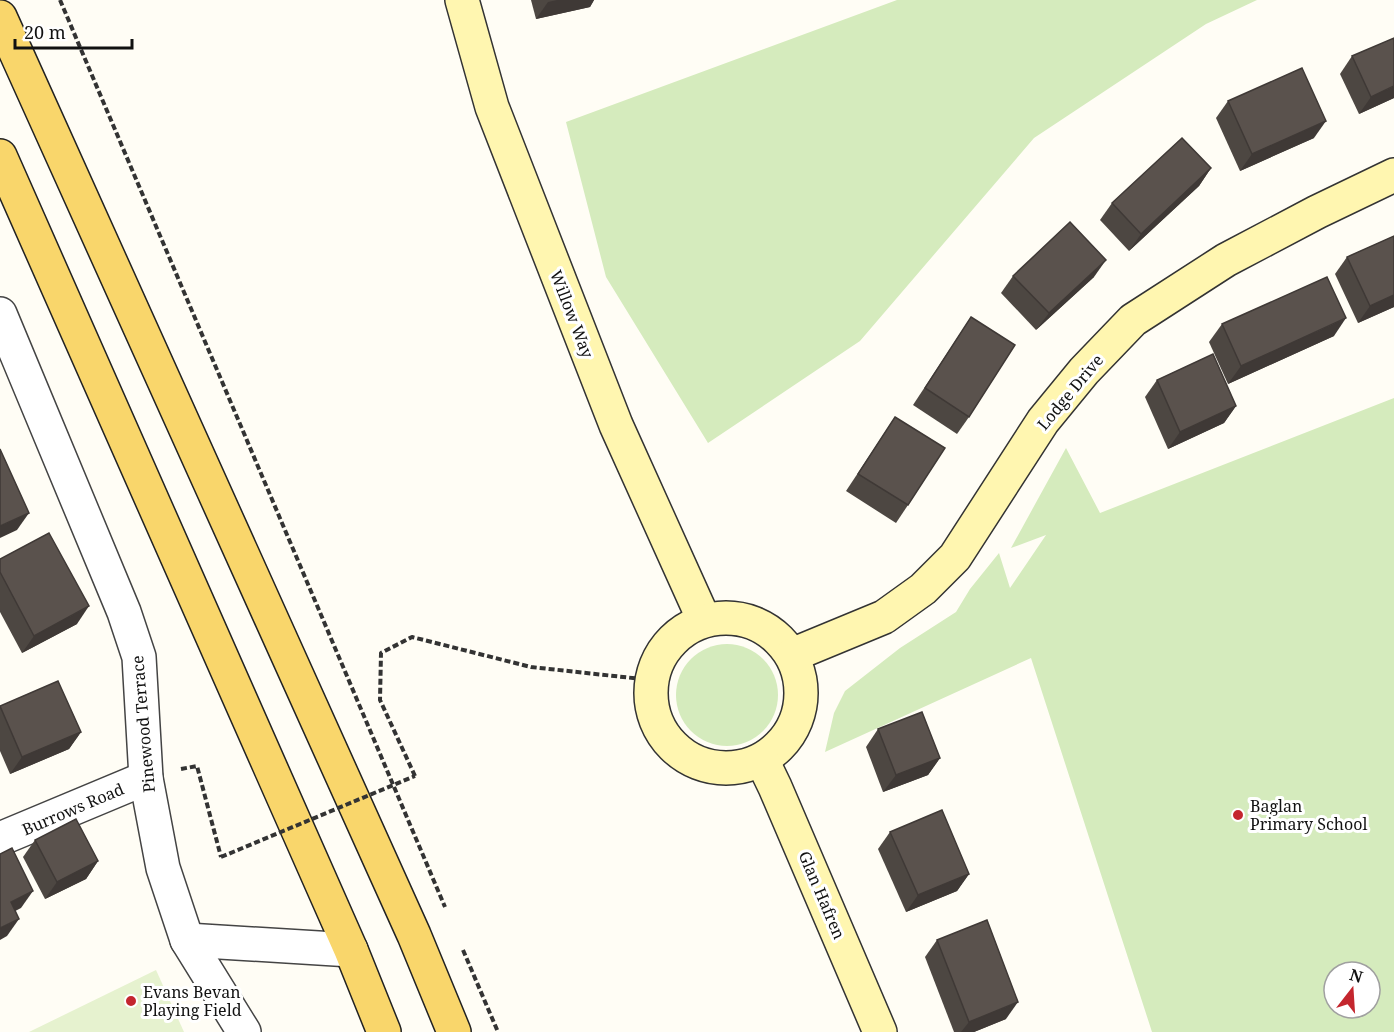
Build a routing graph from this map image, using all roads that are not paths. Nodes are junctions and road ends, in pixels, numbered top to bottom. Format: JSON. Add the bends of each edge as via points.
{"nodes":[{"id":1,"x":462,"y":0,"type":"edge"},
{"id":2,"x":0,"y":17,"type":"edge"},
{"id":3,"x":0,"y":156,"type":"edge"},
{"id":4,"x":1394,"y":175,"type":"edge"},
{"id":5,"x":0,"y":314,"type":"edge"},
{"id":6,"x":704,"y":620,"type":"junction"},
{"id":7,"x":792,"y":655,"type":"junction"},
{"id":8,"x":762,"y":760,"type":"junction"},
{"id":9,"x":146,"y":778,"type":"junction"},
{"id":10,"x":0,"y":839,"type":"edge"},
{"id":11,"x":188,"y":940,"type":"junction"},
{"id":12,"x":351,"y":950,"type":"junction"},
{"id":13,"x":244,"y":1032,"type":"edge"},
{"id":14,"x":384,"y":1032,"type":"edge"},
{"id":15,"x":454,"y":1032,"type":"edge"},
{"id":16,"x":880,"y":1032,"type":"edge"}],
"edges":[{"from":1,"to":6,"type":"street","name":"Willow Way","via":[[492,107],[611,414]]},
{"from":2,"to":15,"type":"main road","via":[[409,924]]},
{"from":3,"to":12,"type":"main road"},
{"from":4,"to":7,"type":"street","name":"Lodge Drive","via":[[1226,260],[1133,320],[1043,422],[955,557],[923,589],[884,617]]},
{"from":5,"to":9,"type":"street","name":"Pinewood Terrace","via":[[139,657]]},
{"from":6,"to":7,"type":"street","via":[[729,617],[754,622],[776,635]]},
{"from":6,"to":8,"type":"street","via":[[681,631],[657,661],[651,680],[651,704],[658,727],[672,747],[692,761],[715,768],[739,768]]},
{"from":7,"to":8,"type":"street","via":[[800,678],[801,702],[795,725],[781,745]]},
{"from":8,"to":16,"type":"street","name":"Glan Hafren"},
{"from":9,"to":10,"type":"street","name":"Burrows Road"},
{"from":9,"to":11,"type":"street","name":"Pinewood Terrace","via":[[163,868]]},
{"from":11,"to":12,"type":"street"},
{"from":11,"to":13,"type":"street","name":"Pinewood Terrace"},
{"from":12,"to":14,"type":"main road"}]}
